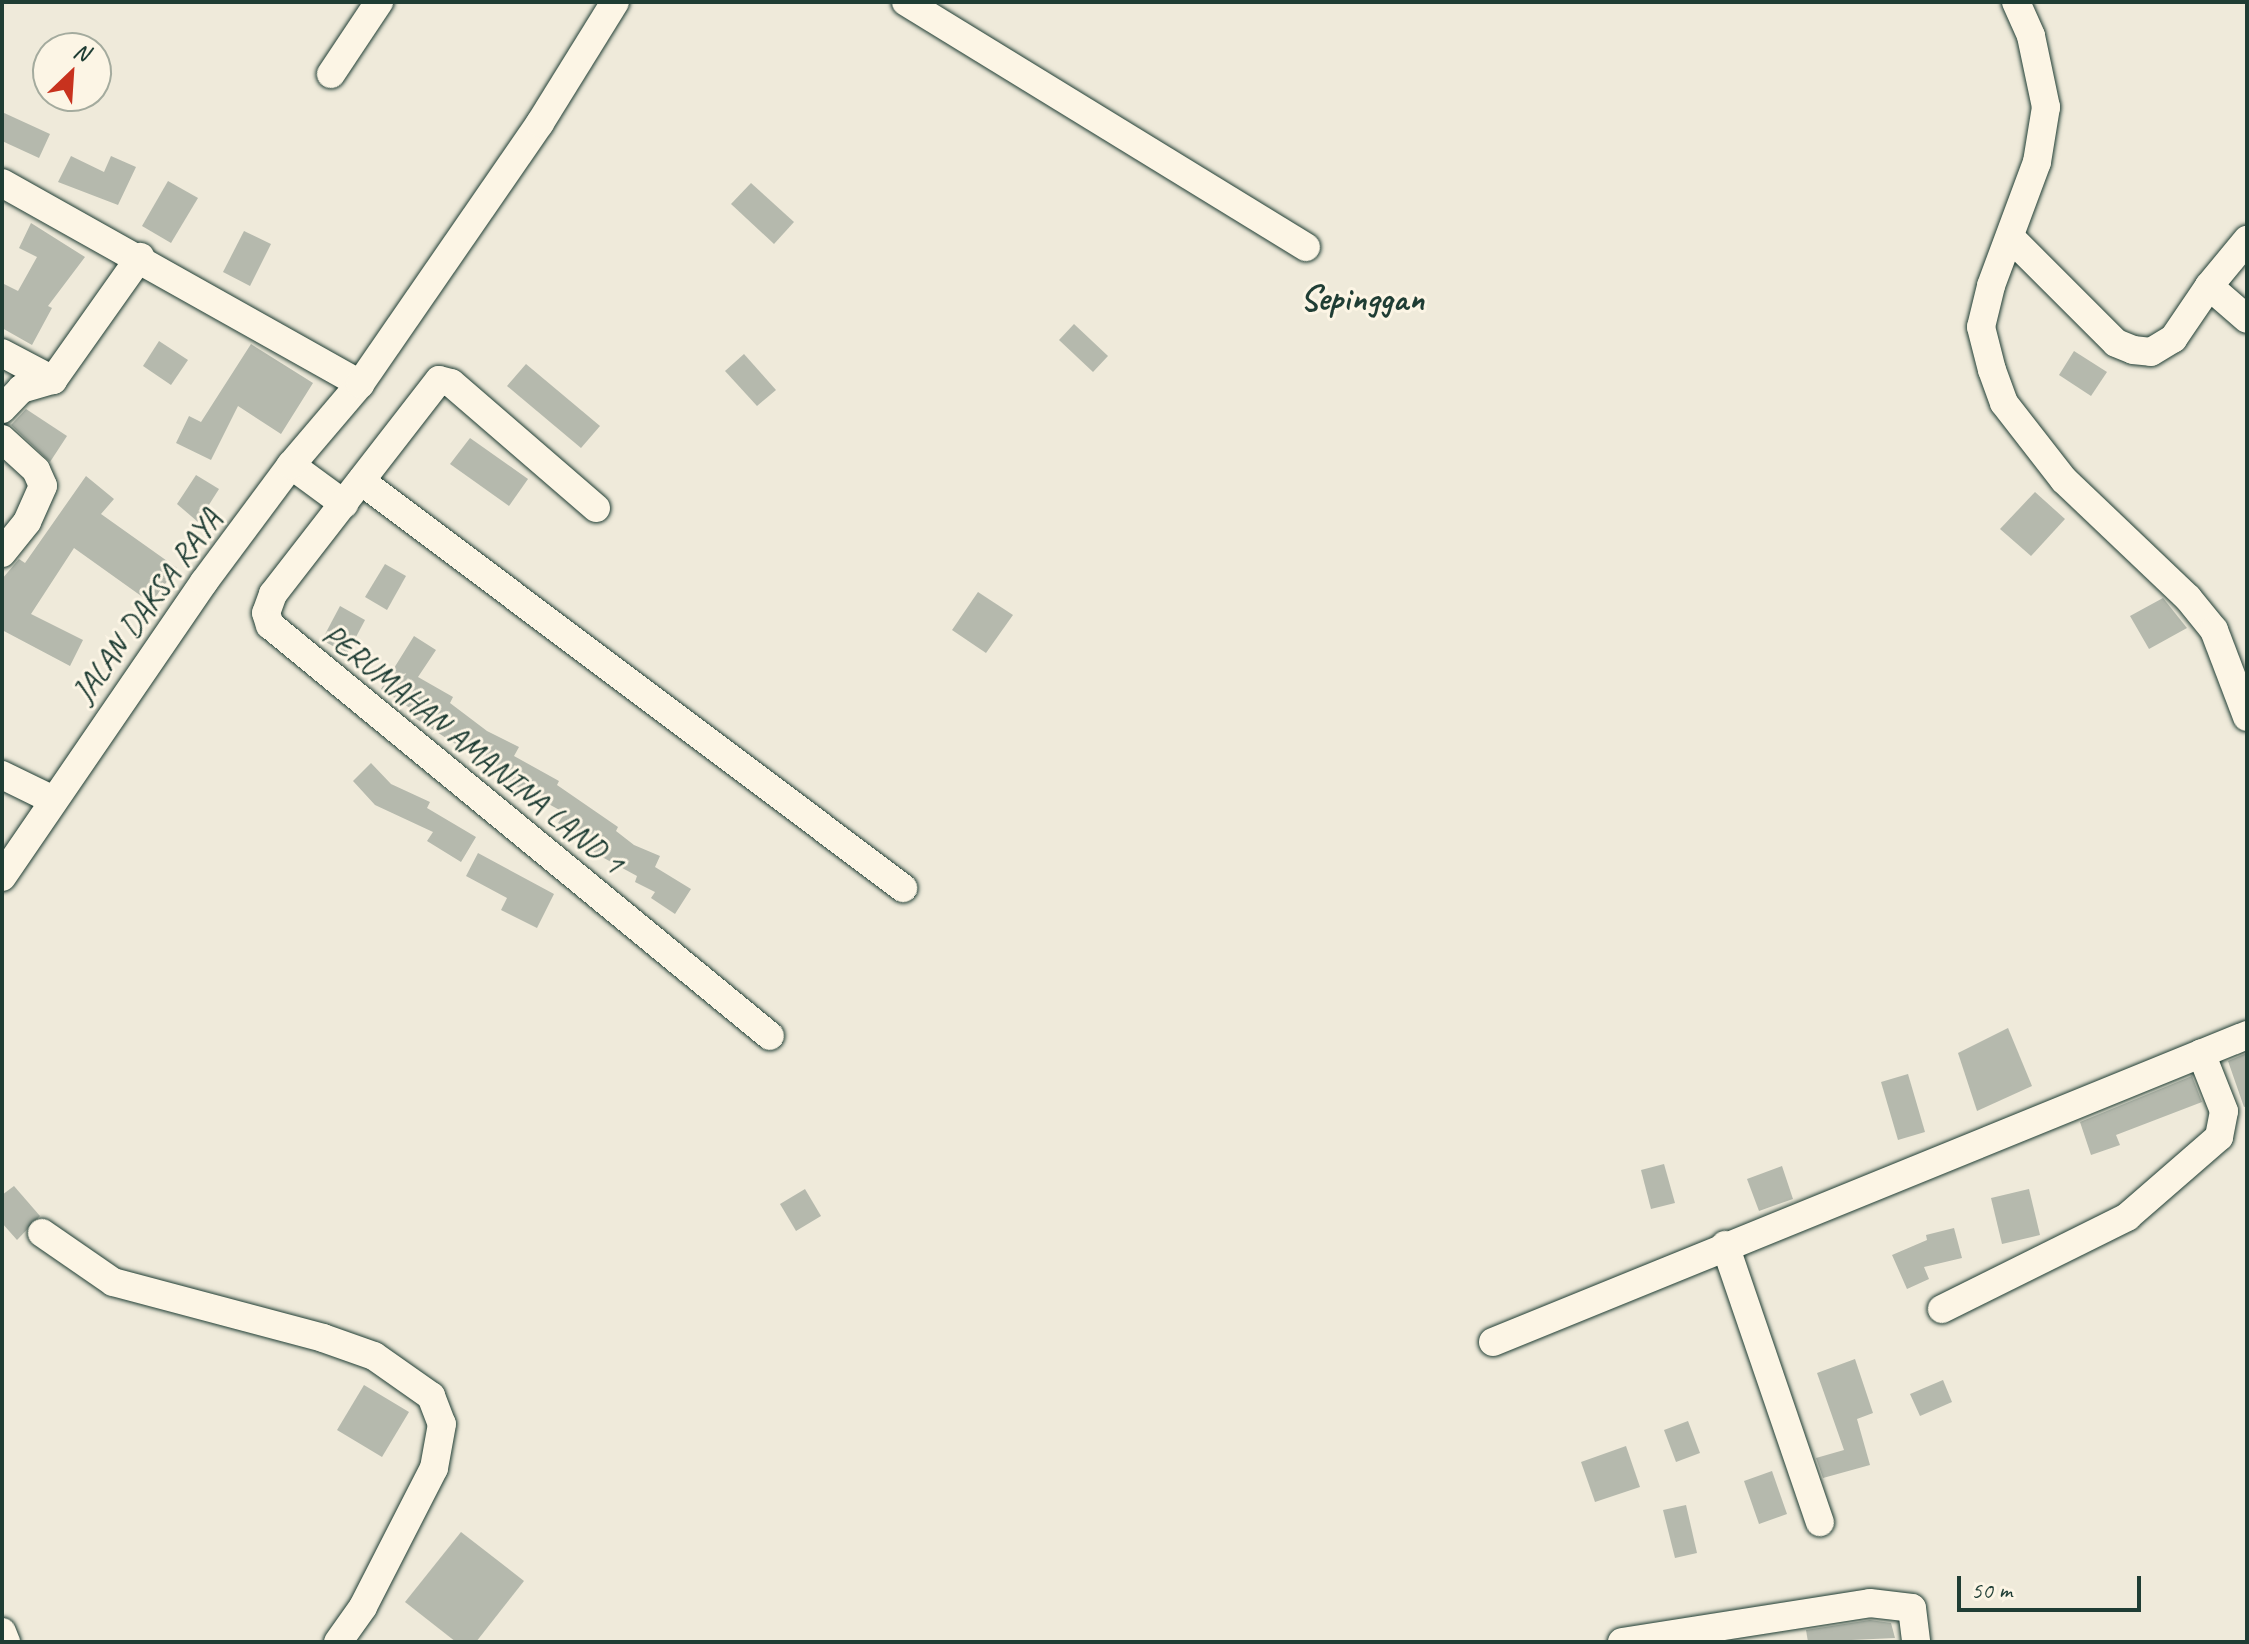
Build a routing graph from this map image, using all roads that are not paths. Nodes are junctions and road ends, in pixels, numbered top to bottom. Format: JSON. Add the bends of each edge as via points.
{"nodes":[{"id":1,"x":379,"y":2,"type":"edge"},
{"id":2,"x":615,"y":2,"type":"edge"},
{"id":3,"x":906,"y":2,"type":"edge"},
{"id":4,"x":2016,"y":2,"type":"edge"},
{"id":5,"x":331,"y":74,"type":"dead end"},
{"id":6,"x":2,"y":183,"type":"edge"},
{"id":7,"x":2011,"y":238,"type":"junction"},
{"id":8,"x":2247,"y":240,"type":"edge"},
{"id":9,"x":1306,"y":247,"type":"dead end"},
{"id":10,"x":140,"y":257,"type":"junction"},
{"id":11,"x":2209,"y":286,"type":"junction"},
{"id":12,"x":2247,"y":319,"type":"edge"},
{"id":13,"x":2,"y":353,"type":"edge"},
{"id":14,"x":53,"y":380,"type":"junction"},
{"id":15,"x":360,"y":384,"type":"junction"},
{"id":16,"x":2,"y":409,"type":"edge"},
{"id":17,"x":2,"y":439,"type":"edge"},
{"id":18,"x":291,"y":465,"type":"junction"},
{"id":19,"x":361,"y":481,"type":"junction"},
{"id":20,"x":344,"y":504,"type":"junction"},
{"id":21,"x":596,"y":508,"type":"dead end"},
{"id":22,"x":2,"y":553,"type":"edge"},
{"id":23,"x":2247,"y":717,"type":"edge"},
{"id":24,"x":2,"y":775,"type":"edge"},
{"id":25,"x":51,"y":799,"type":"junction"},
{"id":26,"x":2,"y":877,"type":"edge"},
{"id":27,"x":903,"y":888,"type":"dead end"},
{"id":28,"x":2247,"y":1035,"type":"edge"},
{"id":29,"x":770,"y":1036,"type":"dead end"},
{"id":30,"x":2201,"y":1053,"type":"junction"},
{"id":31,"x":42,"y":1233,"type":"dead end"},
{"id":32,"x":1725,"y":1245,"type":"junction"},
{"id":33,"x":1942,"y":1309,"type":"dead end"},
{"id":34,"x":1493,"y":1342,"type":"dead end"},
{"id":35,"x":1820,"y":1522,"type":"dead end"},
{"id":36,"x":2,"y":1632,"type":"edge"},
{"id":37,"x":6,"y":1642,"type":"edge"},
{"id":38,"x":338,"y":1642,"type":"edge"},
{"id":39,"x":1622,"y":1642,"type":"edge"},
{"id":40,"x":1916,"y":1642,"type":"edge"}],
"edges":[{"from":1,"to":5,"type":"street"},
{"from":2,"to":15,"type":"street","name":"JALAN DAKSA RAYA","via":[[540,123]]},
{"from":3,"to":9,"type":"street"},
{"from":4,"to":7,"type":"street","via":[[2031,36],[2046,107],[2037,162]]},
{"from":6,"to":10,"type":"street"},
{"from":7,"to":11,"type":"street","via":[[2116,343],[2133,350],[2151,352],[2173,339]]},
{"from":7,"to":23,"type":"street","via":[[1981,327],[2004,403],[2064,480],[2188,598],[2214,630]]},
{"from":8,"to":11,"type":"street"},
{"from":10,"to":14,"type":"street"},
{"from":10,"to":15,"type":"street"},
{"from":11,"to":12,"type":"street"},
{"from":13,"to":14,"type":"street"},
{"from":14,"to":16,"type":"street","via":[[21,389]]},
{"from":15,"to":18,"type":"street","name":"JALAN DAKSA RAYA"},
{"from":17,"to":22,"type":"street","via":[[23,455],[43,486],[27,522]]},
{"from":18,"to":20,"type":"street"},
{"from":18,"to":25,"type":"street","name":"JALAN DAKSA RAYA"},
{"from":19,"to":20,"type":"street","name":"PERUMAHAN AMANINA LAND 1"},
{"from":19,"to":21,"type":"street","name":"PERUMAHAN AMANINA LAND 1","via":[[439,380],[451,383]]},
{"from":19,"to":27,"type":"street"},
{"from":20,"to":29,"type":"street","name":"PERUMAHAN AMANINA LAND 1","via":[[273,594],[266,613],[270,625]]},
{"from":24,"to":25,"type":"street"},
{"from":25,"to":26,"type":"street","name":"JALAN DAKSA RAYA"},
{"from":28,"to":30,"type":"street"},
{"from":30,"to":32,"type":"street"},
{"from":30,"to":33,"type":"street","via":[[2224,1111],[2219,1137],[2127,1217],[2079,1236],[2019,1274]]},
{"from":31,"to":38,"type":"street","via":[[113,1282],[374,1356],[431,1396],[442,1424],[430,1478],[363,1607]]},
{"from":32,"to":34,"type":"street"},
{"from":32,"to":35,"type":"street"},
{"from":36,"to":37,"type":"street"},
{"from":39,"to":40,"type":"street","via":[[1870,1603],[1912,1608]]}]}
